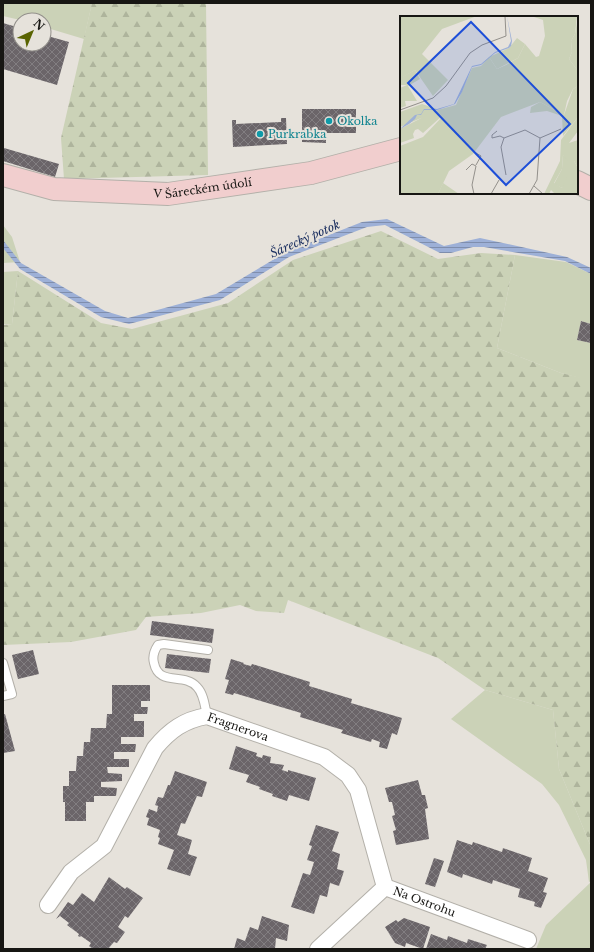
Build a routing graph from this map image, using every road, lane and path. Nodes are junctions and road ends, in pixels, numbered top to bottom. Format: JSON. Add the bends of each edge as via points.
{"nodes":[{"id":1,"x":400,"y":149,"type":"edge"},
{"id":2,"x":3,"y":175,"type":"edge"},
{"id":3,"x":578,"y":182,"type":"edge"},
{"id":4,"x":591,"y":189,"type":"edge"},
{"id":5,"x":208,"y":650,"type":"dead end"},
{"id":6,"x":3,"y":663,"type":"edge"},
{"id":7,"x":3,"y":696,"type":"edge"},
{"id":8,"x":207,"y":716,"type":"junction"},
{"id":9,"x":385,"y":887,"type":"junction"},
{"id":10,"x":48,"y":905,"type":"dead end"},
{"id":11,"x":528,"y":940,"type":"dead end"},
{"id":12,"x":318,"y":949,"type":"edge"}],
"edges":[{"from":1,"to":2,"type":"street","name":"V Šáreckém údolí","via":[[311,173],[168,194],[54,189]]},
{"from":3,"to":4,"type":"street"},
{"from":5,"to":8,"type":"lane","via":[[158,645],[153,661],[160,676],[191,682],[197,686]]},
{"from":6,"to":7,"type":"lane","via":[[12,694]]},
{"from":8,"to":9,"type":"street","name":"Fragnerova","via":[[324,757],[348,775],[358,790]]},
{"from":8,"to":10,"type":"street","name":"Fragnerova","via":[[194,718],[180,725],[167,734],[155,748],[104,846],[71,872]]},
{"from":9,"to":11,"type":"street","name":"Na Ostrohu"},
{"from":9,"to":12,"type":"street","name":"Na Ostrohu"}]}
